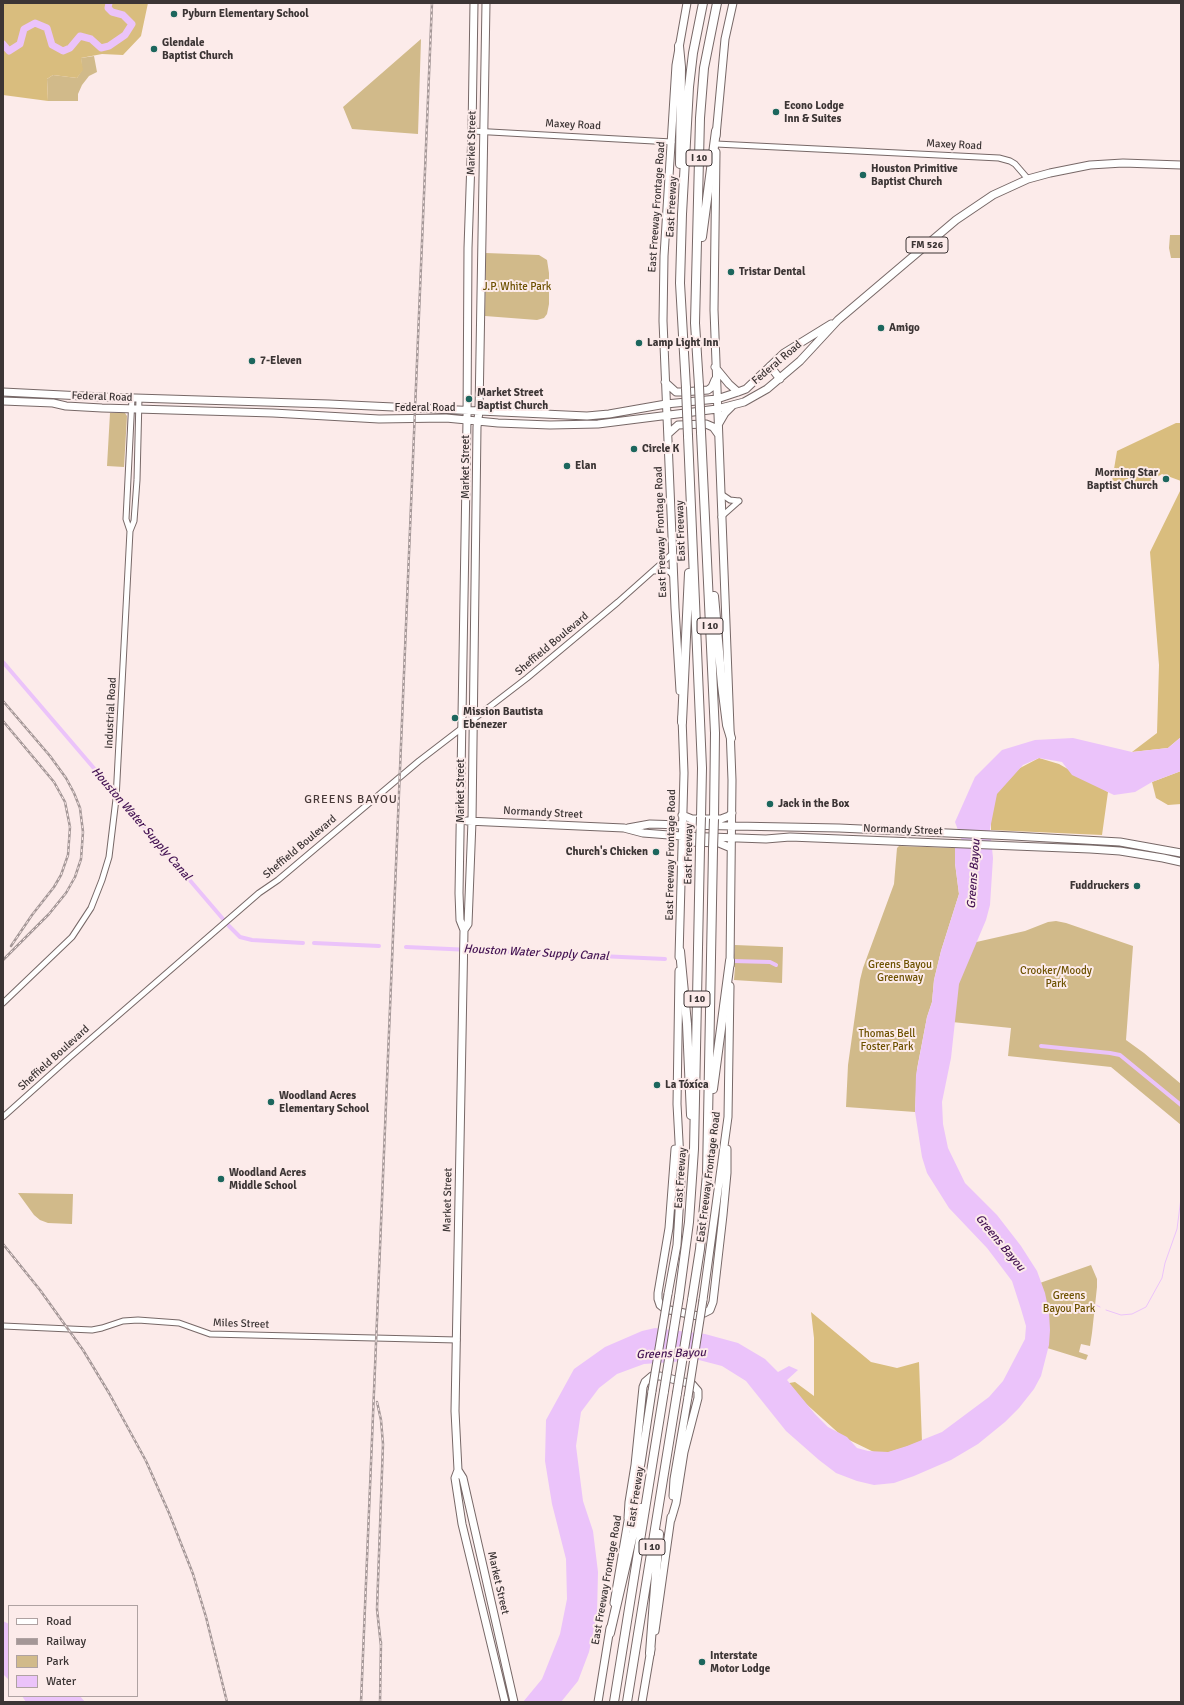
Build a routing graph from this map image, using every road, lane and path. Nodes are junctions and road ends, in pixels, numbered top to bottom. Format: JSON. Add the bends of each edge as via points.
{"nodes":[{"id":1,"x":474,"y":3,"type":"edge"},
{"id":2,"x":486,"y":3,"type":"edge"},
{"id":3,"x":687,"y":3,"type":"edge"},
{"id":4,"x":703,"y":3,"type":"edge"},
{"id":5,"x":717,"y":3,"type":"edge"},
{"id":6,"x":733,"y":3,"type":"edge"},
{"id":7,"x":679,"y":46,"type":"junction"},
{"id":8,"x":472,"y":78,"type":"junction"},
{"id":9,"x":484,"y":78,"type":"junction"},
{"id":10,"x":472,"y":131,"type":"junction"},
{"id":11,"x":716,"y":131,"type":"junction"},
{"id":12,"x":483,"y":132,"type":"junction"},
{"id":13,"x":672,"y":142,"type":"junction"},
{"id":14,"x":716,"y":144,"type":"junction"},
{"id":15,"x":1181,"y":166,"type":"edge"},
{"id":16,"x":1028,"y":179,"type":"junction"},
{"id":17,"x":469,"y":190,"type":"junction"},
{"id":18,"x":483,"y":190,"type":"junction"},
{"id":19,"x":682,"y":214,"type":"junction"},
{"id":20,"x":696,"y":314,"type":"junction"},
{"id":21,"x":838,"y":320,"type":"junction"},
{"id":22,"x":805,"y":340,"type":"junction"},
{"id":23,"x":812,"y":348,"type":"junction"},
{"id":24,"x":770,"y":366,"type":"junction"},
{"id":25,"x":715,"y":367,"type":"junction"},
{"id":26,"x":716,"y":378,"type":"junction"},
{"id":27,"x":780,"y":378,"type":"junction"},
{"id":28,"x":665,"y":382,"type":"junction"},
{"id":29,"x":742,"y":390,"type":"junction"},
{"id":30,"x":3,"y":392,"type":"edge"},
{"id":31,"x":48,"y":393,"type":"junction"},
{"id":32,"x":136,"y":398,"type":"junction"},
{"id":33,"x":717,"y":399,"type":"junction"},
{"id":34,"x":3,"y":401,"type":"edge"},
{"id":35,"x":744,"y":402,"type":"junction"},
{"id":36,"x":47,"y":403,"type":"junction"},
{"id":37,"x":329,"y":404,"type":"junction"},
{"id":38,"x":666,"y":404,"type":"junction"},
{"id":39,"x":380,"y":406,"type":"junction"},
{"id":40,"x":732,"y":406,"type":"junction"},
{"id":41,"x":131,"y":409,"type":"junction"},
{"id":42,"x":140,"y":409,"type":"junction"},
{"id":43,"x":717,"y":409,"type":"junction"},
{"id":44,"x":467,"y":410,"type":"junction"},
{"id":45,"x":479,"y":411,"type":"junction"},
{"id":46,"x":667,"y":414,"type":"junction"},
{"id":47,"x":328,"y":417,"type":"junction"},
{"id":48,"x":379,"y":419,"type":"junction"},
{"id":49,"x":467,"y":420,"type":"junction"},
{"id":50,"x":478,"y":421,"type":"junction"},
{"id":51,"x":718,"y":426,"type":"junction"},
{"id":52,"x":668,"y":434,"type":"junction"},
{"id":53,"x":718,"y":434,"type":"junction"},
{"id":54,"x":128,"y":479,"type":"junction"},
{"id":55,"x":137,"y":480,"type":"junction"},
{"id":56,"x":721,"y":494,"type":"junction"},
{"id":57,"x":704,"y":498,"type":"junction"},
{"id":58,"x":722,"y":517,"type":"junction"},
{"id":59,"x":692,"y":523,"type":"junction"},
{"id":60,"x":130,"y":530,"type":"junction"},
{"id":61,"x":673,"y":553,"type":"junction"},
{"id":62,"x":654,"y":571,"type":"junction"},
{"id":63,"x":674,"y":577,"type":"junction"},
{"id":64,"x":473,"y":720,"type":"junction"},
{"id":65,"x":682,"y":722,"type":"junction"},
{"id":66,"x":462,"y":728,"type":"junction"},
{"id":67,"x":731,"y":738,"type":"junction"},
{"id":68,"x":732,"y":813,"type":"junction"},
{"id":69,"x":682,"y":815,"type":"junction"},
{"id":70,"x":461,"y":821,"type":"junction"},
{"id":71,"x":472,"y":821,"type":"junction"},
{"id":72,"x":682,"y":825,"type":"junction"},
{"id":73,"x":732,"y":826,"type":"junction"},
{"id":74,"x":624,"y":828,"type":"junction"},
{"id":75,"x":682,"y":836,"type":"junction"},
{"id":76,"x":731,"y":837,"type":"junction"},
{"id":77,"x":731,"y":848,"type":"junction"},
{"id":78,"x":682,"y":852,"type":"junction"},
{"id":79,"x":1181,"y":853,"type":"edge"},
{"id":80,"x":1181,"y":862,"type":"edge"},
{"id":81,"x":464,"y":930,"type":"junction"},
{"id":82,"x":680,"y":951,"type":"junction"},
{"id":83,"x":730,"y":961,"type":"junction"},
{"id":84,"x":3,"y":1003,"type":"edge"},
{"id":85,"x":677,"y":1104,"type":"junction"},
{"id":86,"x":3,"y":1117,"type":"edge"},
{"id":87,"x":728,"y":1117,"type":"junction"},
{"id":88,"x":709,"y":1119,"type":"junction"},
{"id":89,"x":694,"y":1150,"type":"junction"},
{"id":90,"x":3,"y":1326,"type":"edge"},
{"id":91,"x":457,"y":1340,"type":"junction"},
{"id":92,"x":458,"y":1470,"type":"junction"},
{"id":93,"x":662,"y":1487,"type":"junction"},
{"id":94,"x":648,"y":1488,"type":"junction"},
{"id":95,"x":628,"y":1518,"type":"junction"},
{"id":96,"x":671,"y":1520,"type":"junction"},
{"id":97,"x":494,"y":1616,"type":"junction"},
{"id":98,"x":486,"y":1619,"type":"junction"},
{"id":99,"x":610,"y":1633,"type":"junction"},
{"id":100,"x":650,"y":1653,"type":"junction"},
{"id":101,"x":505,"y":1702,"type":"edge"},
{"id":102,"x":514,"y":1702,"type":"edge"},
{"id":103,"x":598,"y":1702,"type":"edge"},
{"id":104,"x":614,"y":1702,"type":"edge"},
{"id":105,"x":627,"y":1702,"type":"edge"},
{"id":106,"x":642,"y":1702,"type":"edge"}],
"edges":[{"from":1,"to":8,"type":"main road","name":"Market Street"},
{"from":2,"to":9,"type":"main road","name":"Market Street"},
{"from":3,"to":7,"type":"main road","name":"East Freeway Frontage Road"},
{"from":4,"to":19,"type":"highway","name":"East Freeway","number":"I 10","via":[[689,87]]},
{"from":5,"to":20,"type":"highway","number":"I 10","via":[[704,68],[700,118]]},
{"from":6,"to":11,"type":"main road","name":"East Freeway Frontage Road","via":[[725,40]]},
{"from":7,"to":13,"type":"main road","name":"East Freeway Frontage Road"},
{"from":7,"to":19,"type":"highway"},
{"from":8,"to":9,"type":"main road"},
{"from":8,"to":10,"type":"main road","name":"Market Street"},
{"from":9,"to":12,"type":"main road","name":"Market Street"},
{"from":10,"to":12,"type":"street","name":"Maxey Road"},
{"from":10,"to":17,"type":"main road","name":"Market Street"},
{"from":11,"to":14,"type":"main road","name":"East Freeway Frontage Road"},
{"from":11,"to":20,"type":"highway","via":[[703,228]]},
{"from":12,"to":13,"type":"street","name":"Maxey Road"},
{"from":12,"to":18,"type":"main road","name":"Market Street"},
{"from":13,"to":28,"type":"main road","name":"East Freeway Frontage Road","via":[[663,296]]},
{"from":14,"to":16,"type":"street","name":"Maxey Road","via":[[999,158],[1015,164]]},
{"from":14,"to":25,"type":"main road","name":"East Freeway Frontage Road"},
{"from":15,"to":16,"type":"main road","number":"FM 526","via":[[1100,164],[1065,169]]},
{"from":16,"to":21,"type":"main road","name":"Federal Road","number":"FM 526","via":[[993,195],[971,209]]},
{"from":17,"to":18,"type":"main road"},
{"from":17,"to":44,"type":"main road","name":"Market Street"},
{"from":18,"to":45,"type":"main road","name":"Market Street"},
{"from":19,"to":59,"type":"highway","name":"East Freeway","number":"I 10","bridge":true,"via":[[680,283]]},
{"from":20,"to":57,"type":"highway","number":"I 10","bridge":true},
{"from":21,"to":22,"type":"main road","name":"Federal Road","number":"FM 526"},
{"from":21,"to":23,"type":"main road","name":"Federal Road","number":"FM 526"},
{"from":22,"to":23,"type":"main road"},
{"from":22,"to":24,"type":"main road","name":"Federal Road","number":"FM 526"},
{"from":23,"to":27,"type":"main road","name":"Federal Road","number":"FM 526"},
{"from":24,"to":27,"type":"main road"},
{"from":24,"to":29,"type":"main road","name":"Federal Road","number":"FM 526"},
{"from":25,"to":26,"type":"main road","name":"East Freeway Frontage Road"},
{"from":25,"to":29,"type":"main road","via":[[729,384]]},
{"from":26,"to":28,"type":"main road","via":[[712,387],[706,391],[676,392]]},
{"from":26,"to":33,"type":"main road","name":"East Freeway Frontage Road"},
{"from":27,"to":35,"type":"main road","name":"Federal Road","number":"FM 526"},
{"from":28,"to":38,"type":"main road","name":"East Freeway Frontage Road"},
{"from":29,"to":33,"type":"main road","name":"Federal Road","number":"FM 526"},
{"from":29,"to":35,"type":"main road"},
{"from":30,"to":31,"type":"main road","name":"Federal Road"},
{"from":31,"to":32,"type":"main road","name":"Federal Road"},
{"from":31,"to":36,"type":"main road"},
{"from":32,"to":37,"type":"main road","name":"Federal Road"},
{"from":32,"to":41,"type":"street","name":"Industrial Road"},
{"from":32,"to":42,"type":"street","name":"Industrial Road"},
{"from":33,"to":38,"type":"main road","name":"Federal Road","number":"FM 526"},
{"from":33,"to":43,"type":"main road","name":"East Freeway Frontage Road"},
{"from":34,"to":36,"type":"main road","name":"Federal Road"},
{"from":35,"to":40,"type":"main road","name":"Federal Road","number":"FM 526"},
{"from":36,"to":41,"type":"main road","name":"Federal Road"},
{"from":37,"to":39,"type":"main road","name":"Federal Road"},
{"from":37,"to":47,"type":"main road"},
{"from":38,"to":45,"type":"main road","name":"Federal Road","via":[[587,416]]},
{"from":38,"to":46,"type":"main road","name":"East Freeway Frontage Road"},
{"from":39,"to":44,"type":"main road","name":"Federal Road"},
{"from":39,"to":48,"type":"main road"},
{"from":40,"to":43,"type":"main road","name":"Federal Road","number":"FM 526"},
{"from":40,"to":51,"type":"main road"},
{"from":41,"to":42,"type":"main road","name":"Federal Road"},
{"from":41,"to":54,"type":"street","name":"Industrial Road"},
{"from":42,"to":47,"type":"main road","name":"Federal Road"},
{"from":42,"to":55,"type":"street","name":"Industrial Road"},
{"from":43,"to":46,"type":"main road","name":"Federal Road","number":"FM 526"},
{"from":43,"to":51,"type":"main road","name":"East Freeway Frontage Road"},
{"from":44,"to":45,"type":"main road","name":"Federal Road"},
{"from":44,"to":49,"type":"main road","name":"Market Street"},
{"from":45,"to":50,"type":"main road","name":"Market Street"},
{"from":46,"to":50,"type":"main road","name":"Federal Road","via":[[577,425]]},
{"from":46,"to":52,"type":"main road","name":"East Freeway Frontage Road"},
{"from":47,"to":48,"type":"main road","name":"Federal Road"},
{"from":48,"to":49,"type":"main road","name":"Federal Road"},
{"from":49,"to":50,"type":"main road","name":"Federal Road"},
{"from":49,"to":66,"type":"main road","name":"Market Street"},
{"from":50,"to":64,"type":"main road","name":"Market Street"},
{"from":51,"to":53,"type":"main road","name":"East Freeway Frontage Road"},
{"from":52,"to":53,"type":"main road","via":[[678,425],[706,424],[714,427]]},
{"from":52,"to":61,"type":"main road","name":"East Freeway Frontage Road"},
{"from":53,"to":56,"type":"main road","name":"East Freeway Frontage Road"},
{"from":54,"to":55,"type":"street"},
{"from":54,"to":60,"type":"street","name":"Industrial Road","via":[[126,520]]},
{"from":55,"to":60,"type":"street","name":"Industrial Road","via":[[134,521]]},
{"from":56,"to":58,"type":"main road","name":"East Freeway Frontage Road"},
{"from":56,"to":58,"type":"street","via":[[739,502]]},
{"from":57,"to":67,"type":"highway","via":[[722,685]]},
{"from":57,"to":88,"type":"highway","number":"I 10","bridge":true,"via":[[715,733]]},
{"from":58,"to":67,"type":"main road","name":"East Freeway Frontage Road"},
{"from":59,"to":65,"type":"highway"},
{"from":59,"to":89,"type":"highway","name":"East Freeway","number":"I 10","bridge":true,"via":[[702,768]]},
{"from":60,"to":84,"type":"street","name":"Industrial Road","via":[[116,800],[109,857],[91,908],[72,937]]},
{"from":61,"to":62,"type":"street","name":"Sheffield Boulevard"},
{"from":61,"to":63,"type":"main road","name":"East Freeway Frontage Road"},
{"from":62,"to":63,"type":"street","via":[[665,570]]},
{"from":62,"to":64,"type":"street","name":"Sheffield Boulevard"},
{"from":63,"to":65,"type":"main road","name":"East Freeway Frontage Road"},
{"from":64,"to":66,"type":"street","name":"Sheffield Boulevard"},
{"from":64,"to":71,"type":"main road","name":"Market Street"},
{"from":65,"to":69,"type":"main road","name":"East Freeway Frontage Road"},
{"from":66,"to":70,"type":"main road","name":"Market Street"},
{"from":66,"to":86,"type":"street","name":"Sheffield Boulevard","via":[[419,760],[230,918]]},
{"from":67,"to":68,"type":"main road","name":"East Freeway Frontage Road"},
{"from":68,"to":69,"type":"main road","via":[[721,819],[692,819]]},
{"from":68,"to":73,"type":"main road","name":"East Freeway Frontage Road"},
{"from":69,"to":72,"type":"main road","name":"East Freeway Frontage Road"},
{"from":70,"to":71,"type":"main road","name":"Normandy Street"},
{"from":70,"to":81,"type":"main road","name":"Market Street","via":[[459,893],[460,920]]},
{"from":71,"to":74,"type":"main road","name":"Normandy Street"},
{"from":71,"to":81,"type":"main road","name":"Market Street","via":[[468,924]]},
{"from":72,"to":73,"type":"main road","name":"Normandy Street"},
{"from":72,"to":74,"type":"main road","name":"Normandy Street","via":[[650,824]]},
{"from":72,"to":75,"type":"main road","name":"East Freeway Frontage Road"},
{"from":73,"to":76,"type":"main road","name":"East Freeway Frontage Road"},
{"from":73,"to":79,"type":"main road","name":"Normandy Street","via":[[839,828],[1120,842]]},
{"from":74,"to":75,"type":"main road","name":"Normandy Street","via":[[643,833]]},
{"from":75,"to":76,"type":"main road","name":"Normandy Street"},
{"from":75,"to":78,"type":"main road","name":"East Freeway Frontage Road"},
{"from":76,"to":77,"type":"main road","name":"East Freeway Frontage Road"},
{"from":76,"to":80,"type":"main road","name":"Normandy Street","via":[[1013,845],[1120,852]]},
{"from":77,"to":78,"type":"main road","via":[[719,843],[692,842],[685,846]]},
{"from":77,"to":83,"type":"main road","name":"East Freeway Frontage Road"},
{"from":78,"to":82,"type":"main road","name":"East Freeway Frontage Road"},
{"from":81,"to":91,"type":"main road","name":"Market Street"},
{"from":82,"to":85,"type":"main road","name":"East Freeway Frontage Road"},
{"from":82,"to":89,"type":"highway","via":[[688,1031],[689,1099]]},
{"from":83,"to":87,"type":"main road","name":"East Freeway Frontage Road"},
{"from":83,"to":88,"type":"highway"},
{"from":85,"to":87,"type":"main road","via":[[672,1201],[658,1293],[660,1305],[665,1309],[698,1316],[710,1310],[713,1302],[727,1173]]},
{"from":85,"to":95,"type":"main road","name":"East Freeway Frontage Road","bridge":true,"via":[[681,1179],[677,1245],[640,1470]]},
{"from":87,"to":96,"type":"main road","name":"East Freeway Frontage Road","bridge":true,"via":[[703,1300],[674,1478]]},
{"from":88,"to":93,"type":"highway","number":"I 10","bridge":true,"via":[[704,1210]]},
{"from":89,"to":94,"type":"highway","name":"East Freeway","number":"I 10","bridge":true,"via":[[689,1222]]},
{"from":90,"to":91,"type":"street","name":"Miles Street","via":[[92,1330],[123,1321],[138,1320],[179,1323],[210,1334]]},
{"from":91,"to":92,"type":"main road","name":"Market Street","via":[[455,1430]]},
{"from":92,"to":97,"type":"main road","name":"Market Street","via":[[463,1478]]},
{"from":92,"to":98,"type":"main road","name":"Market Street","via":[[455,1478],[458,1500]]},
{"from":93,"to":100,"type":"highway"},
{"from":93,"to":105,"type":"highway","number":"I 10"},
{"from":94,"to":99,"type":"highway","via":[[636,1522]]},
{"from":94,"to":104,"type":"highway","name":"East Freeway","number":"I 10"},
{"from":95,"to":96,"type":"main road","via":[[643,1387],[652,1376],[660,1376],[692,1384],[698,1391]]},
{"from":95,"to":99,"type":"main road","name":"East Freeway Frontage Road"},
{"from":96,"to":100,"type":"main road","name":"East Freeway Frontage Road"},
{"from":97,"to":98,"type":"main road"},
{"from":97,"to":102,"type":"main road","name":"Market Street"},
{"from":98,"to":101,"type":"main road","name":"Market Street"},
{"from":99,"to":103,"type":"main road","name":"East Freeway Frontage Road"},
{"from":100,"to":106,"type":"main road","name":"East Freeway Frontage Road"}]}
